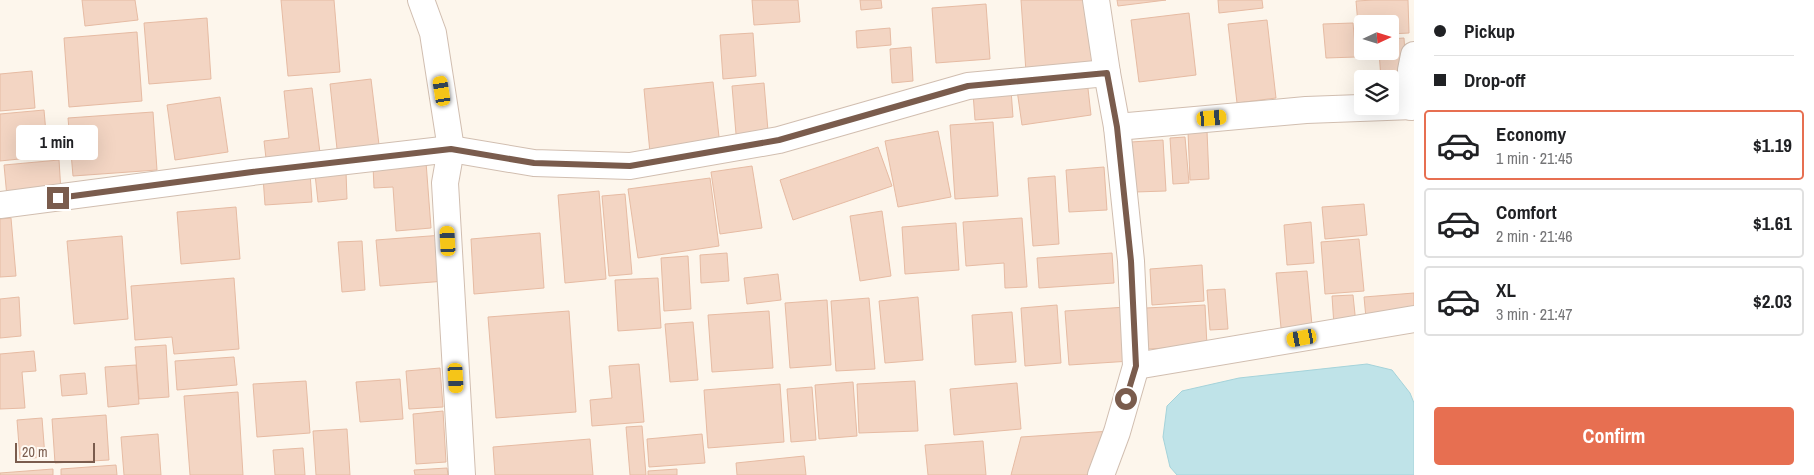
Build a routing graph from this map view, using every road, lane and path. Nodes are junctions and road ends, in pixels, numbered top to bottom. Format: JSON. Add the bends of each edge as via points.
{"nodes":[{"id":1,"x":421,"y":0,"type":"edge"},
{"id":2,"x":1096,"y":0,"type":"edge"},
{"id":3,"x":1414,"y":55,"type":"edge"},
{"id":4,"x":1107,"y":73,"type":"junction"},
{"id":5,"x":1412,"y":107,"type":"edge"},
{"id":6,"x":1117,"y":127,"type":"junction"},
{"id":7,"x":451,"y":149,"type":"junction"},
{"id":8,"x":0,"y":205,"type":"edge"},
{"id":9,"x":1414,"y":319,"type":"edge"},
{"id":10,"x":1136,"y":366,"type":"junction"},
{"id":11,"x":462,"y":475,"type":"edge"},
{"id":12,"x":1101,"y":475,"type":"edge"}],
"edges":[{"from":1,"to":7,"type":"street","via":[[433,33]]},
{"from":2,"to":4,"type":"street"},
{"from":3,"to":5,"type":"street"},
{"from":4,"to":6,"type":"street"},
{"from":4,"to":7,"type":"street","via":[[968,86],[779,140],[630,166],[534,163]]},
{"from":5,"to":6,"type":"street","via":[[1306,110]]},
{"from":6,"to":10,"type":"street","via":[[1131,261]]},
{"from":7,"to":8,"type":"street"},
{"from":7,"to":11,"type":"street","via":[[445,183]]},
{"from":9,"to":10,"type":"street"},
{"from":10,"to":12,"type":"street"}]}
